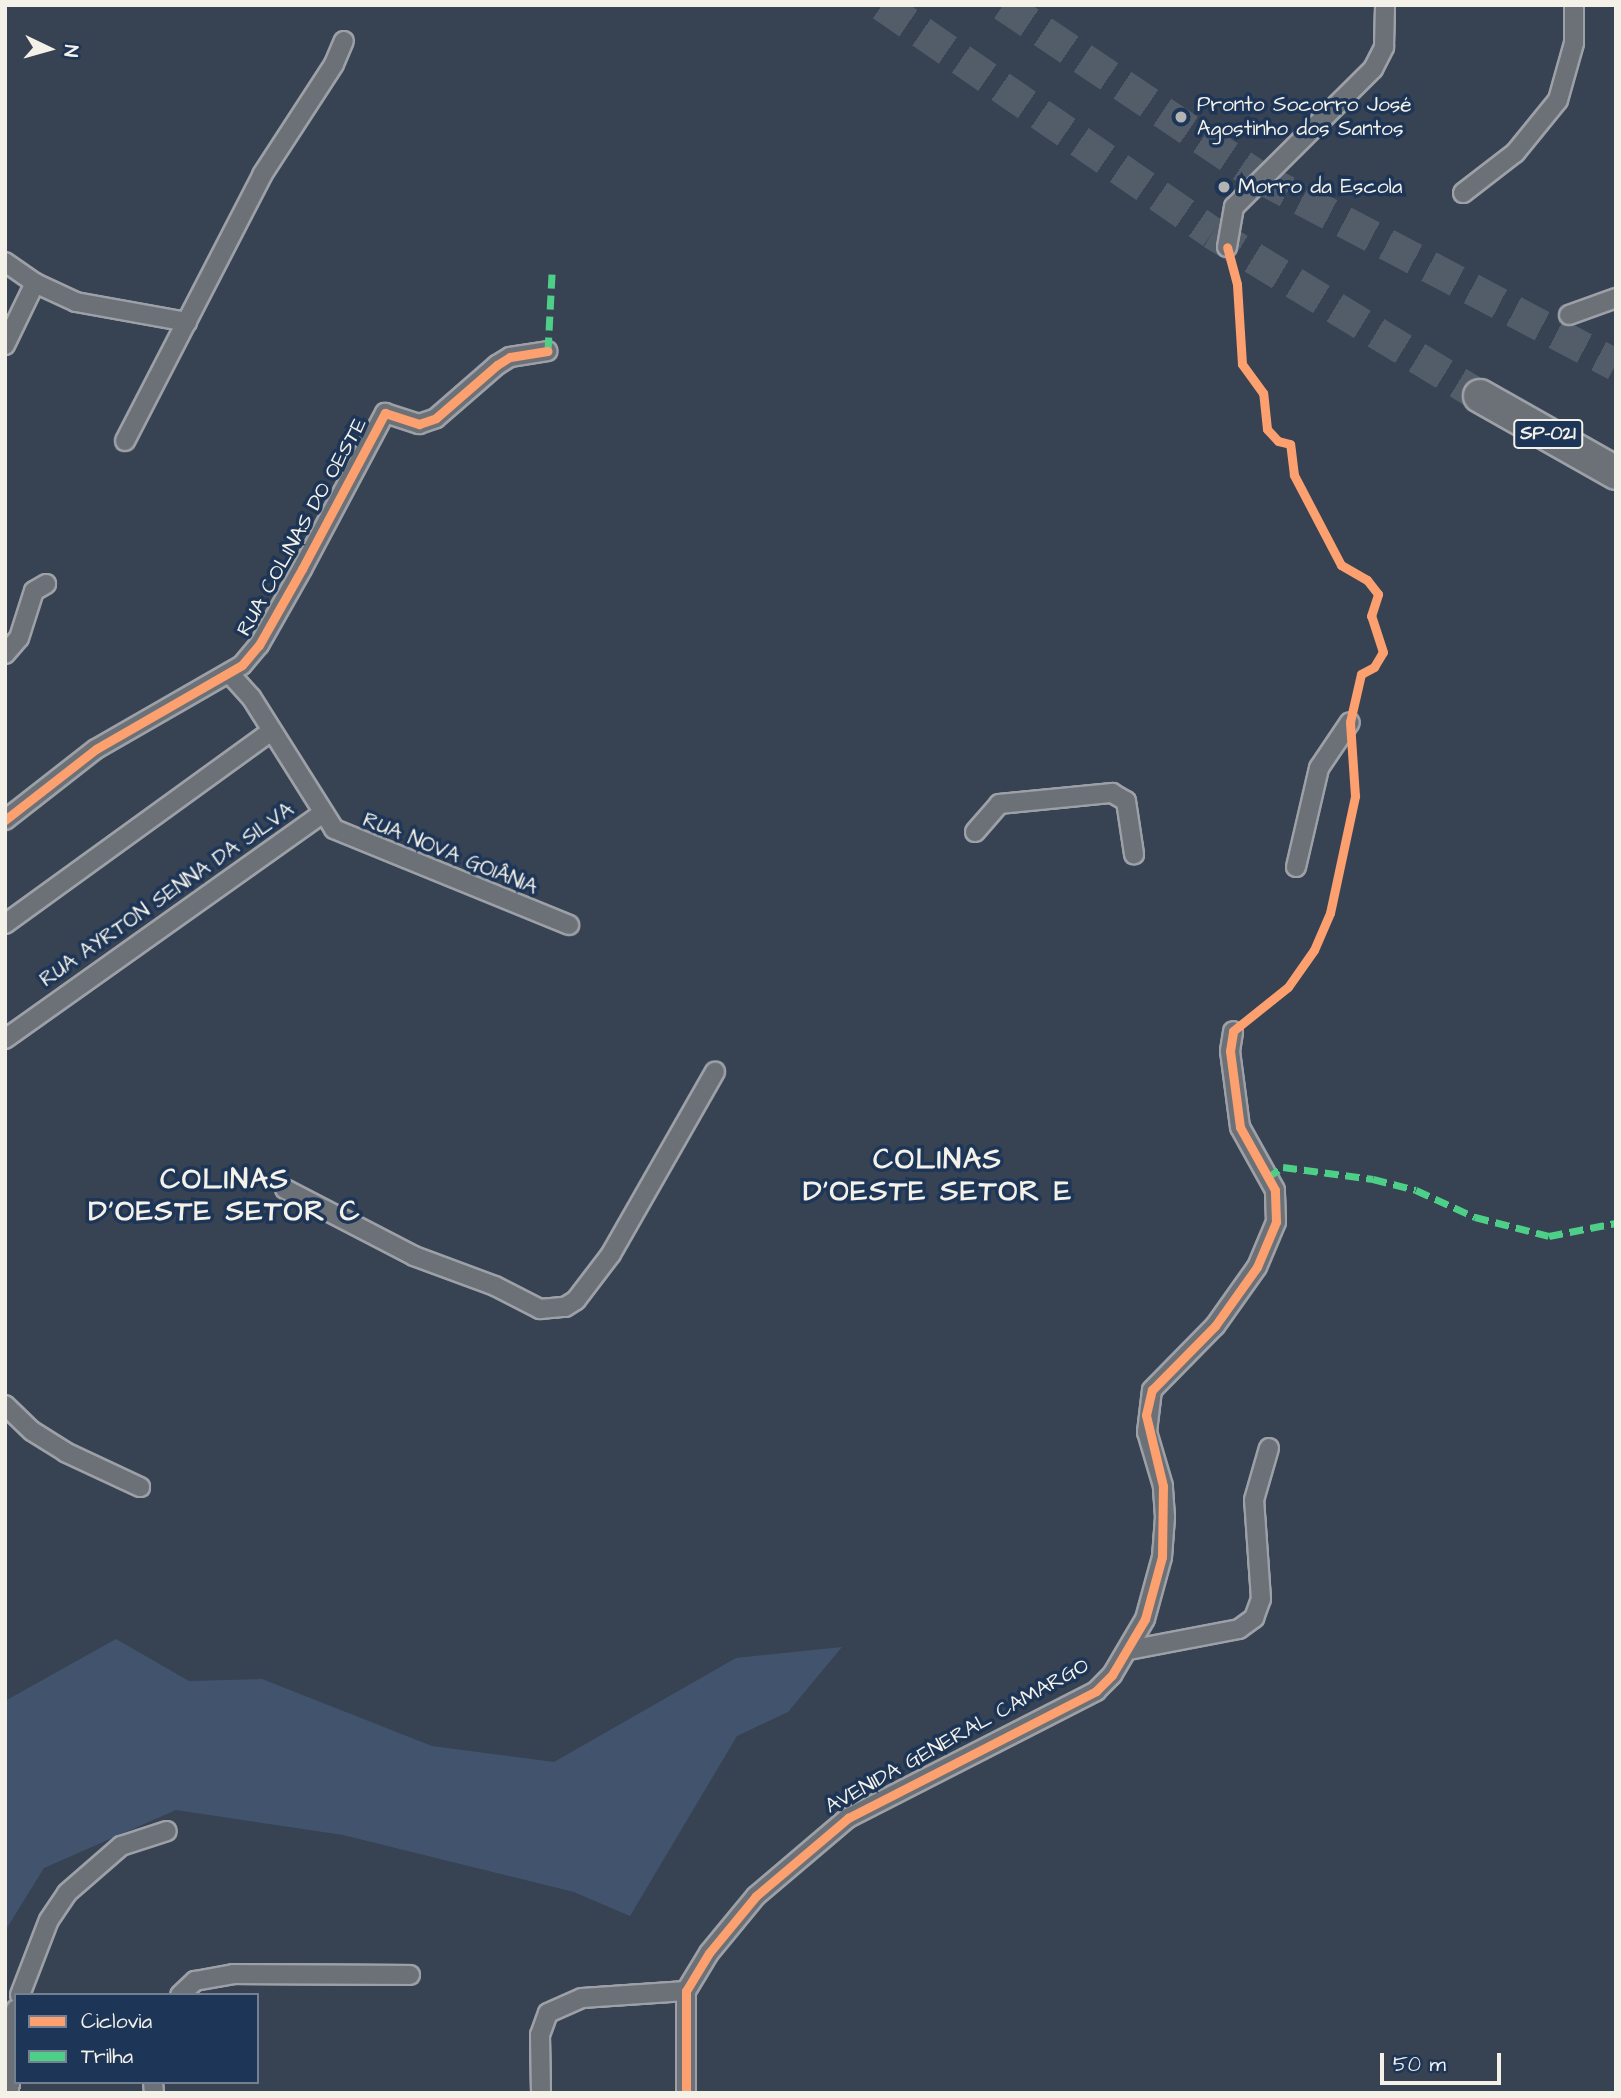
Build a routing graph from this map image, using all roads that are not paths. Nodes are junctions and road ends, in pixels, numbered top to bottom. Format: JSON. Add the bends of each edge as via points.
{"nodes":[{"id":1,"x":1385,"y":5,"type":"edge"},
{"id":2,"x":1574,"y":5,"type":"edge"},
{"id":3,"x":344,"y":41,"type":"dead end"},
{"id":4,"x":1462,"y":193,"type":"dead end"},
{"id":5,"x":1227,"y":247,"type":"dead end"},
{"id":6,"x":5,"y":262,"type":"edge"},
{"id":7,"x":34,"y":284,"type":"junction"},
{"id":8,"x":1616,"y":298,"type":"edge"},
{"id":9,"x":1569,"y":315,"type":"dead end"},
{"id":10,"x":187,"y":322,"type":"junction"},
{"id":11,"x":5,"y":345,"type":"edge"},
{"id":12,"x":548,"y":351,"type":"dead end"},
{"id":13,"x":1480,"y":396,"type":"tunnel mouth"},
{"id":14,"x":125,"y":441,"type":"dead end"},
{"id":15,"x":1616,"y":473,"type":"edge"},
{"id":16,"x":46,"y":584,"type":"dead end"},
{"id":17,"x":5,"y":654,"type":"edge"},
{"id":18,"x":230,"y":674,"type":"junction"},
{"id":19,"x":1350,"y":722,"type":"dead end"},
{"id":20,"x":272,"y":731,"type":"junction"},
{"id":21,"x":323,"y":813,"type":"junction"},
{"id":22,"x":5,"y":821,"type":"edge"},
{"id":23,"x":975,"y":832,"type":"dead end"},
{"id":24,"x":1134,"y":854,"type":"dead end"},
{"id":25,"x":1296,"y":867,"type":"dead end"},
{"id":26,"x":5,"y":924,"type":"edge"},
{"id":27,"x":569,"y":925,"type":"dead end"},
{"id":28,"x":1233,"y":1031,"type":"dead end"},
{"id":29,"x":5,"y":1039,"type":"edge"},
{"id":30,"x":715,"y":1072,"type":"dead end"},
{"id":31,"x":285,"y":1189,"type":"dead end"},
{"id":32,"x":5,"y":1405,"type":"edge"},
{"id":33,"x":1269,"y":1448,"type":"dead end"},
{"id":34,"x":140,"y":1487,"type":"dead end"},
{"id":35,"x":1129,"y":1650,"type":"junction"},
{"id":36,"x":167,"y":1831,"type":"dead end"},
{"id":37,"x":410,"y":1975,"type":"dead end"},
{"id":38,"x":687,"y":1991,"type":"junction"},
{"id":39,"x":21,"y":1993,"type":"edge"},
{"id":40,"x":182,"y":1993,"type":"edge"},
{"id":41,"x":14,"y":2033,"type":"edge"},
{"id":42,"x":9,"y":2093,"type":"edge"},
{"id":43,"x":541,"y":2093,"type":"edge"},
{"id":44,"x":686,"y":2093,"type":"edge"}],
"edges":[{"from":1,"to":5,"type":"street","via":[[1384,47],[1373,69],[1234,207]]},
{"from":2,"to":4,"type":"street","via":[[1574,43],[1558,100],[1515,153]]},
{"from":3,"to":10,"type":"street","via":[[334,64],[262,174]]},
{"from":6,"to":7,"type":"street"},
{"from":7,"to":10,"type":"street","via":[[76,302]]},
{"from":7,"to":11,"type":"street"},
{"from":8,"to":9,"type":"street"},
{"from":10,"to":14,"type":"street"},
{"from":12,"to":18,"type":"street","name":"RUA COLINAS DO OESTE","via":[[510,357],[436,418],[419,424],[385,414],[258,645]]},
{"from":13,"to":15,"type":"highway","number":"SP-021"},
{"from":16,"to":17,"type":"street","via":[[34,591],[19,638]]},
{"from":18,"to":20,"type":"street","name":"RUA NOVA GOIÂNIA","via":[[251,696]]},
{"from":18,"to":22,"type":"street","name":"RUA COLINAS DO OESTE","via":[[96,749]]},
{"from":19,"to":25,"type":"street","via":[[1319,768]]},
{"from":20,"to":21,"type":"street","name":"RUA NOVA GOIÂNIA"},
{"from":20,"to":26,"type":"street"},
{"from":21,"to":27,"type":"street","name":"RUA NOVA GOIÂNIA","via":[[345,836]]},
{"from":21,"to":29,"type":"street","name":"RUA AYRTON SENNA DA SILVA"},
{"from":23,"to":24,"type":"street","via":[[999,804],[1112,793],[1126,801]]},
{"from":28,"to":35,"type":"street","name":"AVENIDA GENERAL CAMARGO","via":[[1230,1051],[1240,1127],[1275,1190],[1276,1222],[1257,1267],[1215,1325],[1152,1390],[1146,1415],[1163,1486],[1162,1556],[1155,1595]]},
{"from":30,"to":31,"type":"street","via":[[611,1254],[576,1300],[565,1307],[540,1309],[495,1286],[414,1256]]},
{"from":32,"to":34,"type":"street","via":[[32,1431],[65,1452]]},
{"from":33,"to":35,"type":"street","via":[[1254,1500],[1261,1599],[1254,1618],[1239,1629]]},
{"from":35,"to":38,"type":"street","name":"AVENIDA GENERAL CAMARGO","via":[[1096,1691],[909,1783],[817,1841],[756,1896],[709,1953]]},
{"from":36,"to":39,"type":"street","via":[[121,1846],[67,1893],[49,1920]]},
{"from":37,"to":40,"type":"street","via":[[233,1974],[195,1981]]},
{"from":38,"to":43,"type":"street","via":[[582,1998],[548,2013],[540,2035]]},
{"from":38,"to":44,"type":"street"},
{"from":41,"to":42,"type":"street"}]}
